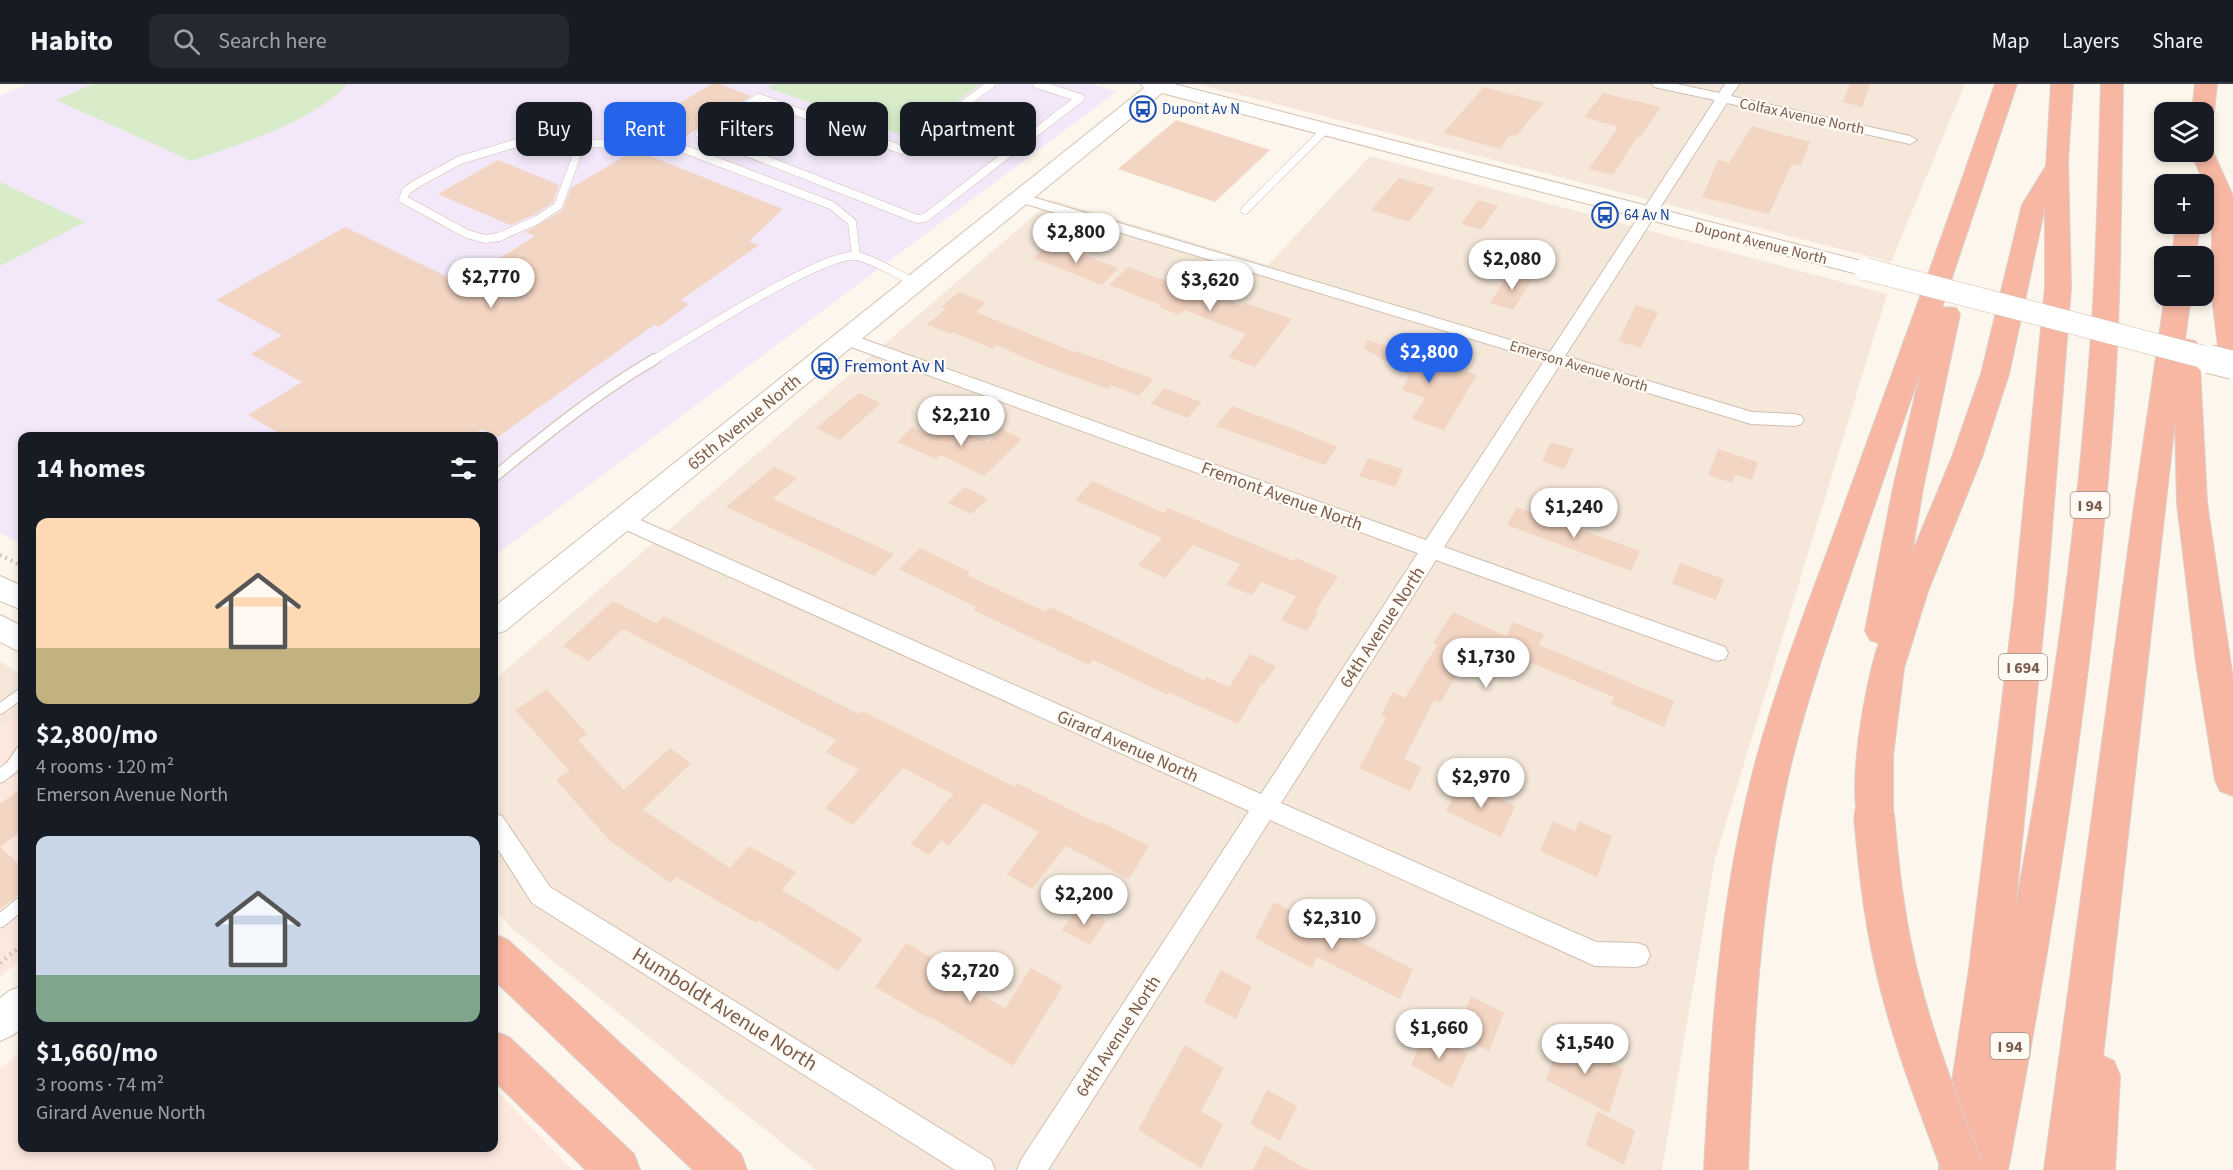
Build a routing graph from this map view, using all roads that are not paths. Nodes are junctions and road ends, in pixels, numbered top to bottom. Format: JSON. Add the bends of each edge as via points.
{"nodes":[{"id":1,"x":991,"y":84,"type":"edge"},
{"id":2,"x":1037,"y":84,"type":"edge"},
{"id":3,"x":1659,"y":84,"type":"edge"},
{"id":4,"x":2006,"y":84,"type":"edge"},
{"id":5,"x":2062,"y":84,"type":"edge"},
{"id":6,"x":2112,"y":84,"type":"edge"},
{"id":7,"x":2206,"y":84,"type":"edge"},
{"id":8,"x":1157,"y":85,"type":"edge"},
{"id":9,"x":1727,"y":91,"type":"edge"},
{"id":10,"x":2204,"y":102,"type":"edge"},
{"id":11,"x":1325,"y":130,"type":"junction"},
{"id":12,"x":1910,"y":140,"type":"dead end"},
{"id":13,"x":1986,"y":143,"type":"junction"},
{"id":14,"x":581,"y":144,"type":"joint"},
{"id":15,"x":592,"y":144,"type":"edge"},
{"id":16,"x":2057,"y":161,"type":"junction"},
{"id":17,"x":2205,"y":162,"type":"edge"},
{"id":18,"x":1021,"y":198,"type":"junction"},
{"id":19,"x":1245,"y":210,"type":"dead end"},
{"id":20,"x":1648,"y":214,"type":"junction"},
{"id":21,"x":856,"y":256,"type":"junction"},
{"id":22,"x":916,"y":282,"type":"junction"},
{"id":23,"x":2177,"y":306,"type":"edge"},
{"id":24,"x":2185,"y":306,"type":"edge"},
{"id":25,"x":846,"y":339,"type":"junction"},
{"id":26,"x":2233,"y":354,"type":"edge"},
{"id":27,"x":1555,"y":359,"type":"junction"},
{"id":28,"x":2233,"y":365,"type":"edge"},
{"id":29,"x":1795,"y":420,"type":"dead end"},
{"id":30,"x":498,"y":474,"type":"edge"},
{"id":31,"x":622,"y":520,"type":"junction"},
{"id":32,"x":1432,"y":550,"type":"junction"},
{"id":33,"x":0,"y":587,"type":"edge"},
{"id":34,"x":18,"y":597,"type":"edge"},
{"id":35,"x":498,"y":620,"type":"edge"},
{"id":36,"x":0,"y":627,"type":"edge"},
{"id":37,"x":18,"y":638,"type":"edge"},
{"id":38,"x":1717,"y":653,"type":"dead end"},
{"id":39,"x":18,"y":696,"type":"edge"},
{"id":40,"x":0,"y":709,"type":"edge"},
{"id":41,"x":2124,"y":727,"type":"junction"},
{"id":42,"x":1875,"y":754,"type":"junction"},
{"id":43,"x":18,"y":758,"type":"edge"},
{"id":44,"x":0,"y":776,"type":"edge"},
{"id":45,"x":2233,"y":780,"type":"edge"},
{"id":46,"x":1266,"y":807,"type":"junction"},
{"id":47,"x":498,"y":829,"type":"edge"},
{"id":48,"x":18,"y":906,"type":"edge"},
{"id":49,"x":0,"y":921,"type":"edge"},
{"id":50,"x":1637,"y":956,"type":"dead end"},
{"id":51,"x":498,"y":957,"type":"edge"},
{"id":52,"x":498,"y":1056,"type":"edge"},
{"id":53,"x":618,"y":1170,"type":"edge"},
{"id":54,"x":725,"y":1170,"type":"edge"},
{"id":55,"x":981,"y":1170,"type":"edge"},
{"id":56,"x":1031,"y":1170,"type":"edge"},
{"id":57,"x":1726,"y":1170,"type":"edge"},
{"id":58,"x":1962,"y":1170,"type":"edge"},
{"id":59,"x":1986,"y":1170,"type":"edge"},
{"id":60,"x":2066,"y":1170,"type":"edge"},
{"id":61,"x":2093,"y":1170,"type":"edge"}],
"edges":[{"from":1,"to":2,"type":"lane","via":[[902,150],[759,98],[700,134],[917,219],[925,218],[1080,98]]},
{"from":3,"to":9,"type":"street","name":"Colfax Avenue North"},
{"from":4,"to":13,"type":"highway"},
{"from":5,"to":16,"type":"highway","number":"I 694"},
{"from":6,"to":59,"type":"highway","number":"I 94","via":[[2110,242],[2093,483],[2034,923]]},
{"from":7,"to":10,"type":"highway"},
{"from":8,"to":11,"type":"street","name":"Dupont Avenue North"},
{"from":8,"to":18,"type":"street","name":"65th Avenue North"},
{"from":9,"to":12,"type":"street","name":"Colfax Avenue North"},
{"from":9,"to":20,"type":"street","name":"64th Avenue North"},
{"from":11,"to":19,"type":"lane"},
{"from":11,"to":20,"type":"street","name":"Dupont Avenue North"},
{"from":13,"to":42,"type":"highway","via":[[1901,523],[1877,669]]},
{"from":13,"to":57,"type":"highway","via":[[1824,605],[1770,778],[1755,846],[1743,944]]},
{"from":14,"to":14,"type":"lane","via":[[518,143],[460,160],[416,184],[403,199],[467,234],[499,237],[558,206]]},
{"from":15,"to":21,"type":"lane","via":[[671,144],[831,205],[852,222]]},
{"from":16,"to":42,"type":"highway","via":[[2034,206],[1995,375],[1894,642]]},
{"from":16,"to":58,"type":"highway","number":"I 694","via":[[2058,288],[2030,604]]},
{"from":17,"to":26,"type":"highway","via":[[2224,202],[2225,297]]},
{"from":18,"to":22,"type":"street","name":"65th Avenue North"},
{"from":18,"to":27,"type":"street","name":"Emerson Avenue North"},
{"from":20,"to":27,"type":"street","name":"64th Avenue North"},
{"from":20,"to":28,"type":"street","name":"Dupont Avenue North","bridge":true},
{"from":21,"to":22,"type":"lane"},
{"from":21,"to":30,"type":"lane","via":[[800,274],[633,372]]},
{"from":22,"to":25,"type":"street","name":"65th Avenue North"},
{"from":23,"to":41,"type":"highway","via":[[2155,450]]},
{"from":24,"to":45,"type":"highway","via":[[2192,503]]},
{"from":25,"to":31,"type":"street","name":"65th Avenue North"},
{"from":25,"to":32,"type":"street","name":"Fremont Avenue North"},
{"from":27,"to":29,"type":"street","name":"Emerson Avenue North","via":[[1751,418]]},
{"from":27,"to":32,"type":"street","name":"64th Avenue North"},
{"from":31,"to":35,"type":"street","name":"65th Avenue North"},
{"from":31,"to":46,"type":"street","name":"Girard Avenue North"},
{"from":32,"to":38,"type":"street","name":"Fremont Avenue North"},
{"from":32,"to":46,"type":"street","name":"64th Avenue North"},
{"from":33,"to":34,"type":"street"},
{"from":36,"to":37,"type":"street"},
{"from":39,"to":40,"type":"lane"},
{"from":41,"to":60,"type":"highway"},
{"from":41,"to":61,"type":"highway"},
{"from":42,"to":58,"type":"highway","bridge":true,"via":[[1874,815],[1879,869],[1897,970],[1922,1057]]},
{"from":43,"to":44,"type":"lane"},
{"from":46,"to":50,"type":"street","name":"Girard Avenue North","via":[[1595,954]]},
{"from":46,"to":56,"type":"street","name":"64th Avenue North"},
{"from":47,"to":55,"type":"street","name":"Humboldt Avenue North","via":[[541,895]]},
{"from":48,"to":49,"type":"lane"},
{"from":51,"to":54,"type":"highway"},
{"from":52,"to":53,"type":"highway"}]}
